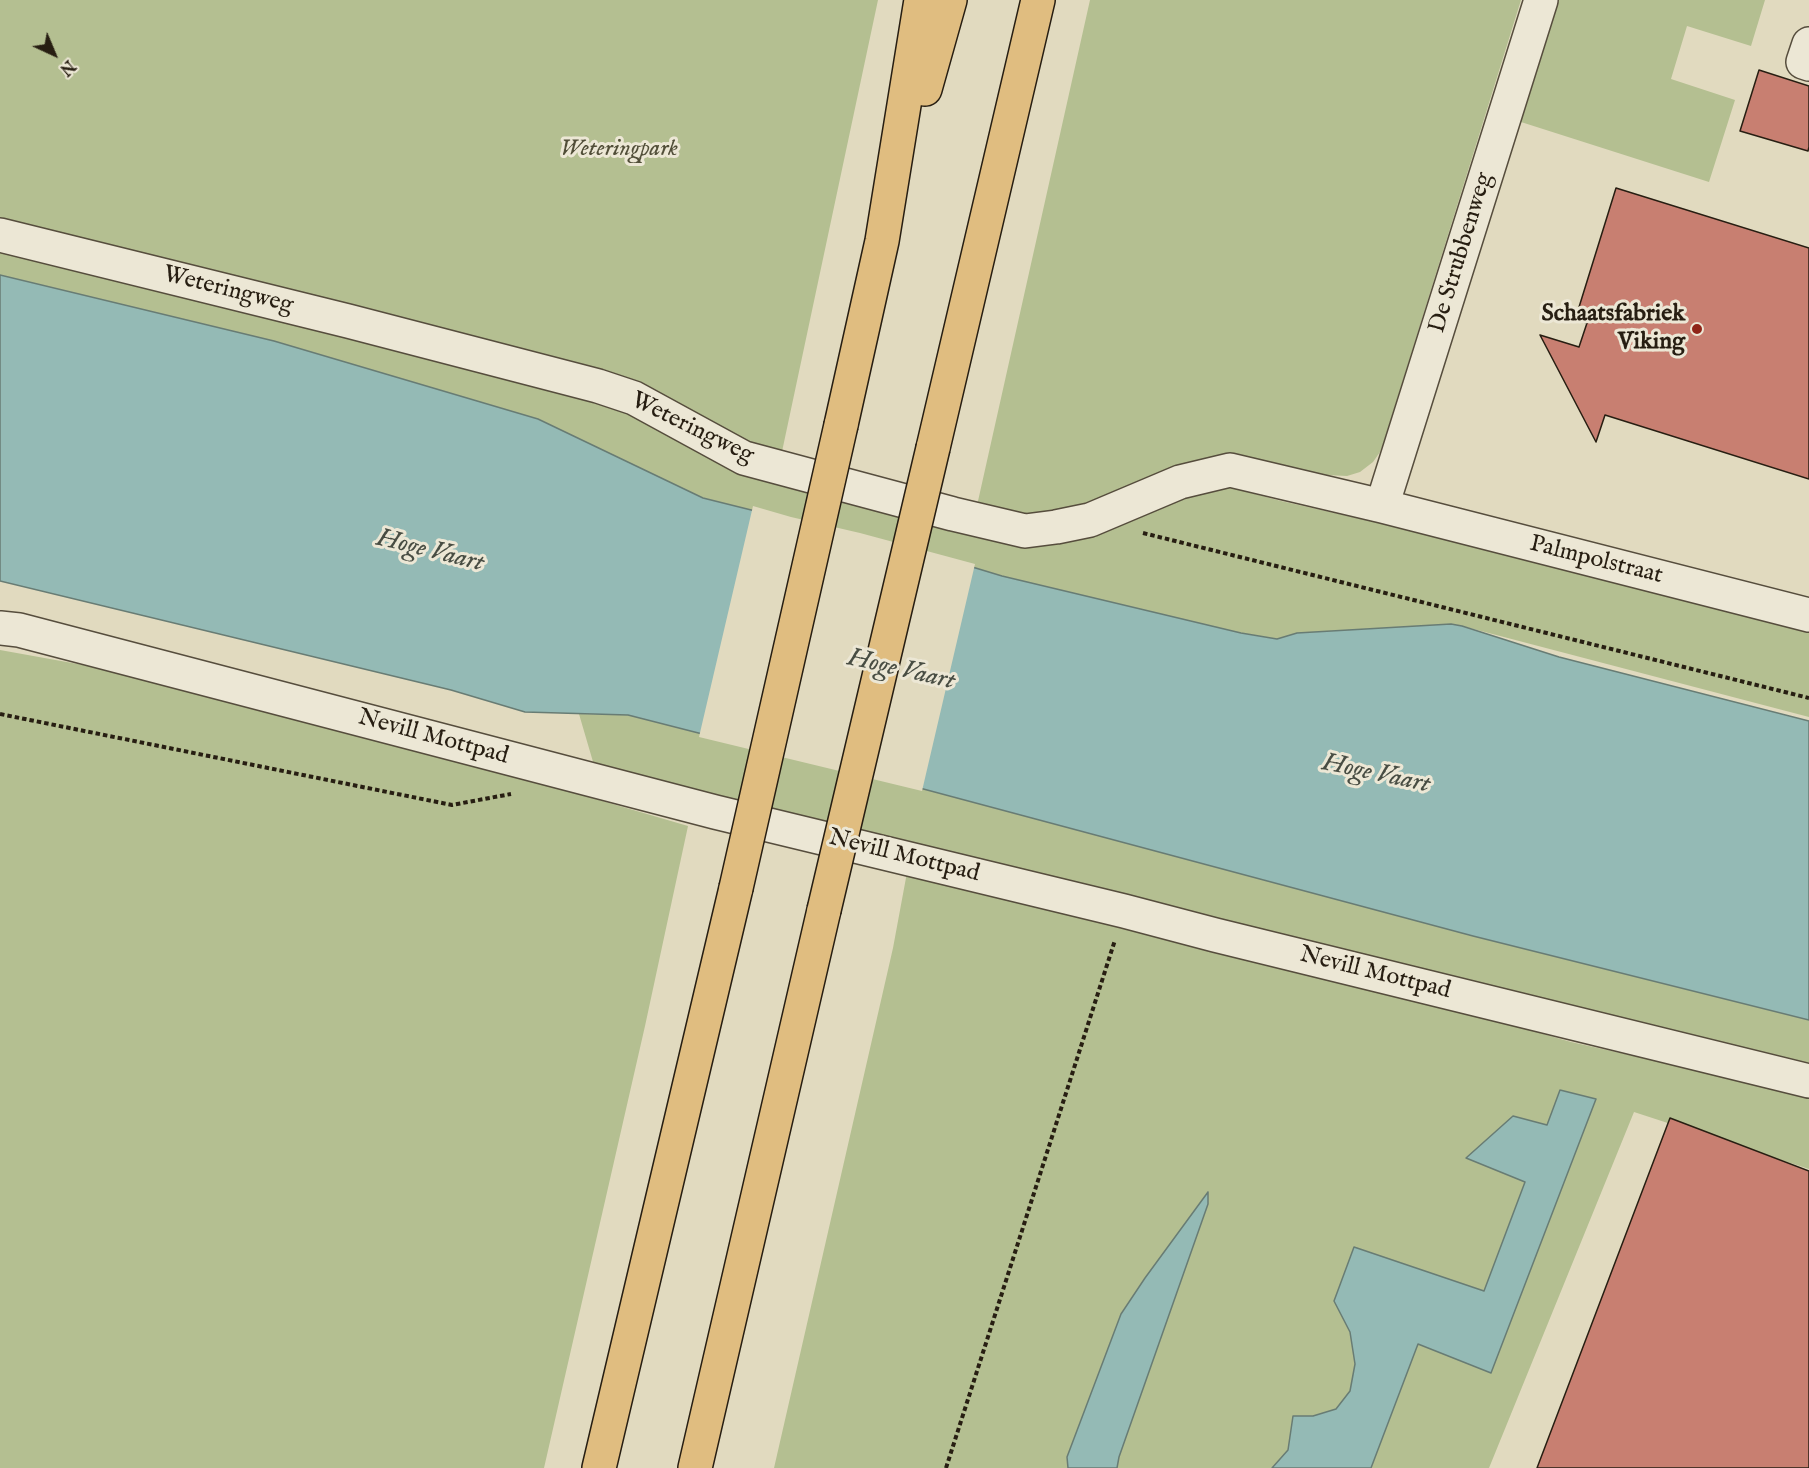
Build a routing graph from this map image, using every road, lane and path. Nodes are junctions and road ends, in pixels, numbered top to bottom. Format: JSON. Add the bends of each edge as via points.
{"nodes":[{"id":1,"x":921,"y":0,"type":"edge"},
{"id":2,"x":950,"y":0,"type":"edge"},
{"id":3,"x":1038,"y":0,"type":"edge"},
{"id":4,"x":1541,"y":0,"type":"edge"},
{"id":5,"x":1809,"y":44,"type":"edge"},
{"id":6,"x":1809,"y":64,"type":"edge"},
{"id":7,"x":0,"y":235,"type":"edge"},
{"id":8,"x":882,"y":241,"type":"junction"},
{"id":9,"x":1382,"y":506,"type":"junction"},
{"id":10,"x":1089,"y":520,"type":"junction"},
{"id":11,"x":1809,"y":615,"type":"edge"},
{"id":12,"x":0,"y":628,"type":"edge"},
{"id":13,"x":1809,"y":698,"type":"edge"},
{"id":14,"x":0,"y":714,"type":"edge"},
{"id":15,"x":522,"y":792,"type":"dead end"},
{"id":16,"x":1124,"y":911,"type":"junction"},
{"id":17,"x":1809,"y":1081,"type":"edge"},
{"id":18,"x":599,"y":1468,"type":"edge"},
{"id":19,"x":695,"y":1468,"type":"edge"},
{"id":20,"x":946,"y":1468,"type":"edge"}],
"edges":[{"from":1,"to":8,"type":"highway"},
{"from":2,"to":8,"type":"highway"},
{"from":3,"to":19,"type":"highway","bridge":true},
{"from":4,"to":9,"type":"street","name":"De Strubbenweg"},
{"from":5,"to":6,"type":"street","via":[[1803,62]]},
{"from":7,"to":10,"type":"street","name":"Weteringweg","via":[[598,386],[634,398],[744,458],[786,471],[1025,531]]},
{"from":8,"to":18,"type":"highway","bridge":true,"via":[[736,888]]},
{"from":9,"to":10,"type":"street","name":"Weteringweg","via":[[1230,470],[1180,482]]},
{"from":9,"to":11,"type":"street","name":"Palmpolstraat"},
{"from":10,"to":13,"type":"path"},
{"from":12,"to":16,"type":"street","name":"Nevill Mottpad","via":[[715,812]]},
{"from":14,"to":15,"type":"path","via":[[452,805]]},
{"from":16,"to":17,"type":"street","name":"Nevill Mottpad"},
{"from":16,"to":20,"type":"path"}]}
